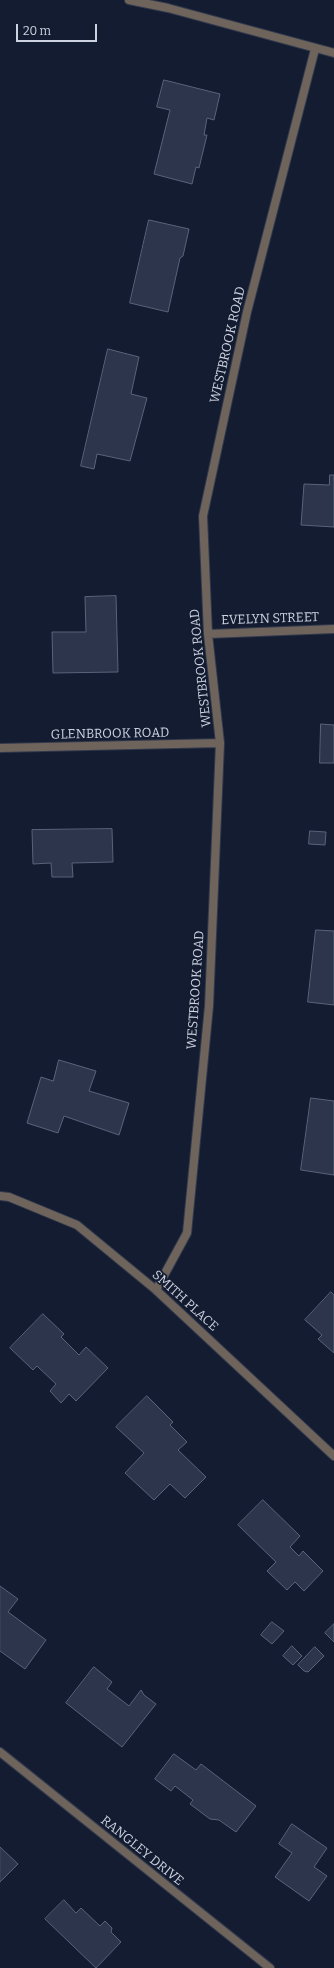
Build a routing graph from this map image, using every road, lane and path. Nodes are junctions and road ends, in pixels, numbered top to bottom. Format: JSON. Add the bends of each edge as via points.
{"nodes":[{"id":1,"x":129,"y":0,"type":"edge"},
{"id":2,"x":169,"y":4,"type":"edge"},
{"id":3,"x":315,"y":48,"type":"junction"},
{"id":4,"x":334,"y":53,"type":"edge"},
{"id":5,"x":334,"y":629,"type":"edge"},
{"id":6,"x":208,"y":634,"type":"junction"},
{"id":7,"x":220,"y":743,"type":"junction"},
{"id":8,"x":0,"y":748,"type":"edge"},
{"id":9,"x":0,"y":1196,"type":"edge"},
{"id":10,"x":156,"y":1290,"type":"junction"},
{"id":11,"x":334,"y":1456,"type":"edge"},
{"id":12,"x":0,"y":1752,"type":"edge"},
{"id":13,"x":270,"y":1968,"type":"edge"}],
"edges":[{"from":1,"to":2,"type":"street"},
{"from":2,"to":3,"type":"street"},
{"from":3,"to":4,"type":"street"},
{"from":3,"to":6,"type":"street","name":"WESTBROOK ROAD","via":[[247,312],[203,516]]},
{"from":5,"to":6,"type":"street","name":"EVELYN STREET"},
{"from":6,"to":7,"type":"street","name":"WESTBROOK ROAD"},
{"from":7,"to":8,"type":"street","name":"GLENBROOK ROAD"},
{"from":7,"to":10,"type":"street","name":"WESTBROOK ROAD","via":[[209,1006],[186,1233]]},
{"from":9,"to":10,"type":"street","name":"SMITH PLACE","via":[[9,1197],[77,1225]]},
{"from":10,"to":11,"type":"street","name":"SMITH PLACE"},
{"from":12,"to":13,"type":"street","name":"RANGLEY DRIVE"}]}
